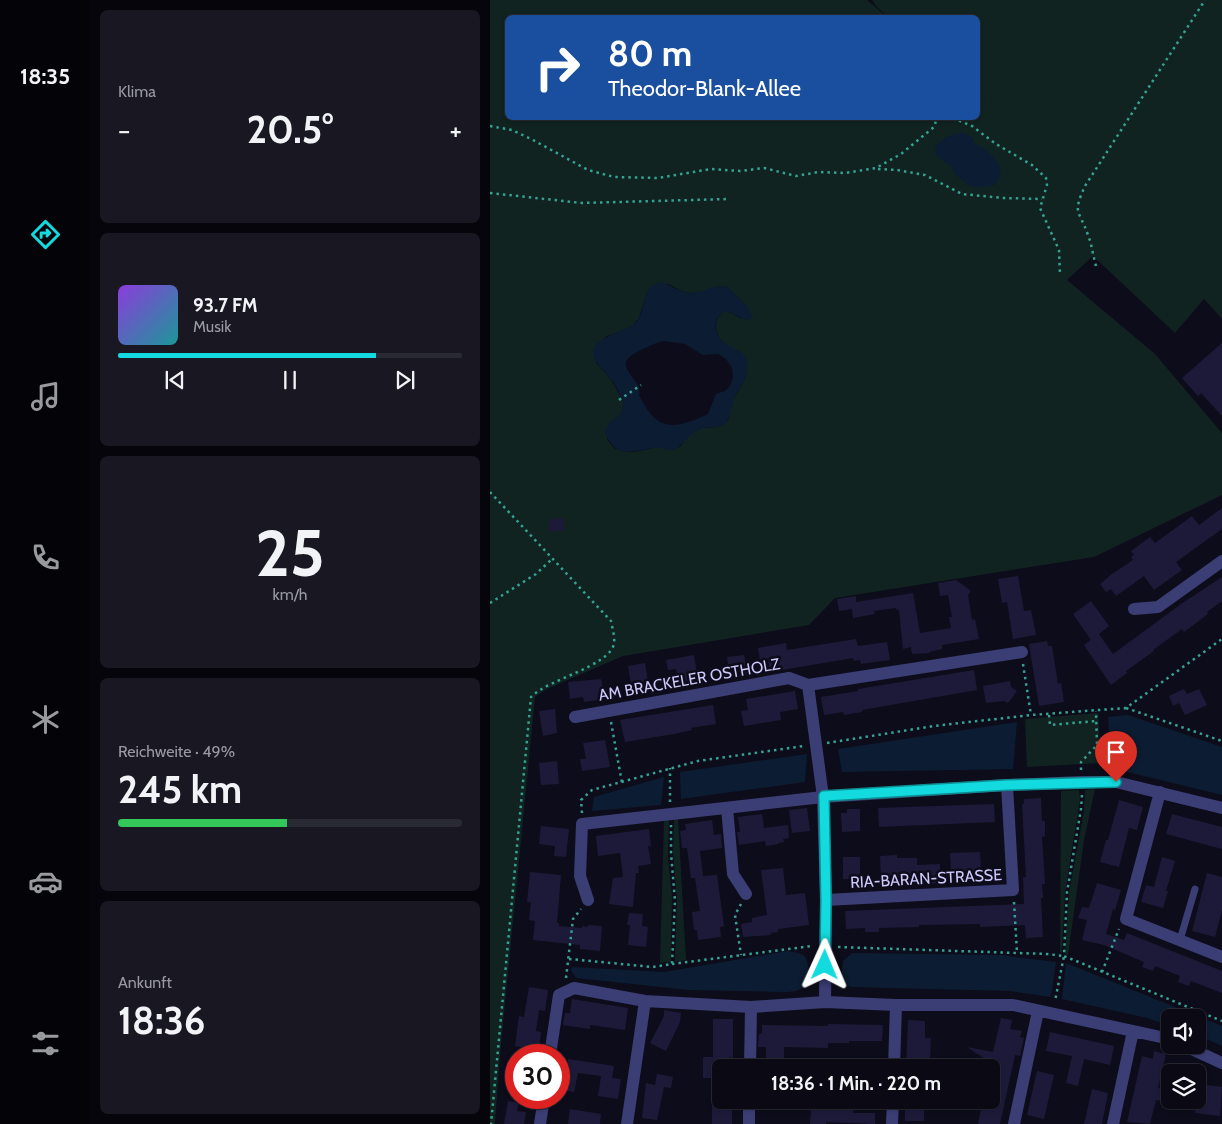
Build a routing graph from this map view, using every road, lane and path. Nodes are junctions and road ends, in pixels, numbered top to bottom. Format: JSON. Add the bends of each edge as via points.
{"nodes":[{"id":1,"x":1205,"y":0,"type":"edge"},
{"id":2,"x":936,"y":120,"type":"edge"},
{"id":3,"x":958,"y":120,"type":"edge"},
{"id":4,"x":490,"y":126,"type":"edge"},
{"id":5,"x":876,"y":168,"type":"junction"},
{"id":6,"x":490,"y":193,"type":"edge"},
{"id":7,"x":728,"y":199,"type":"dead end"},
{"id":8,"x":1042,"y":199,"type":"junction"},
{"id":9,"x":1096,"y":266,"type":"dead end"},
{"id":10,"x":1060,"y":275,"type":"dead end"},
{"id":11,"x":642,"y":385,"type":"dead end"},
{"id":12,"x":619,"y":400,"type":"dead end"},
{"id":13,"x":490,"y":492,"type":"edge"},
{"id":14,"x":553,"y":558,"type":"junction"},
{"id":15,"x":1222,"y":561,"type":"edge"},
{"id":16,"x":490,"y":602,"type":"edge"},
{"id":17,"x":1134,"y":609,"type":"dead end"},
{"id":18,"x":1222,"y":639,"type":"edge"},
{"id":19,"x":1022,"y":652,"type":"joint"},
{"id":20,"x":808,"y":685,"type":"junction"},
{"id":21,"x":1126,"y":708,"type":"junction"},
{"id":22,"x":609,"y":709,"type":"junction"},
{"id":23,"x":1096,"y":711,"type":"junction"},
{"id":24,"x":1049,"y":714,"type":"junction"},
{"id":25,"x":1031,"y":715,"type":"junction"},
{"id":26,"x":575,"y":716,"type":"dead end"},
{"id":27,"x":1096,"y":721,"type":"junction"},
{"id":28,"x":1222,"y":741,"type":"edge"},
{"id":29,"x":816,"y":745,"type":"junction"},
{"id":30,"x":670,"y":767,"type":"junction"},
{"id":31,"x":1081,"y":782,"type":"junction"},
{"id":32,"x":622,"y":783,"type":"junction"},
{"id":33,"x":1007,"y":785,"type":"junction"},
{"id":34,"x":1160,"y":792,"type":"junction"},
{"id":35,"x":824,"y":796,"type":"junction"},
{"id":36,"x":728,"y":808,"type":"junction"},
{"id":37,"x":1222,"y":808,"type":"edge"},
{"id":38,"x":671,"y":813,"type":"junction"},
{"id":39,"x":582,"y":824,"type":"junction"},
{"id":40,"x":1195,"y":889,"type":"dead end"},
{"id":41,"x":1013,"y":890,"type":"junction"},
{"id":42,"x":746,"y":894,"type":"joint"},
{"id":43,"x":588,"y":900,"type":"joint"},
{"id":44,"x":826,"y":900,"type":"junction"},
{"id":45,"x":1126,"y":919,"type":"junction"},
{"id":46,"x":1180,"y":940,"type":"junction"},
{"id":47,"x":825,"y":946,"type":"junction"},
{"id":48,"x":1017,"y":953,"type":"junction"},
{"id":49,"x":741,"y":955,"type":"junction"},
{"id":50,"x":1064,"y":956,"type":"junction"},
{"id":51,"x":1222,"y":957,"type":"edge"},
{"id":52,"x":568,"y":959,"type":"junction"},
{"id":53,"x":672,"y":964,"type":"junction"},
{"id":54,"x":1102,"y":972,"type":"junction"},
{"id":55,"x":565,"y":992,"type":"junction"},
{"id":56,"x":645,"y":1001,"type":"junction"},
{"id":57,"x":825,"y":1002,"type":"junction"},
{"id":58,"x":896,"y":1005,"type":"junction"},
{"id":59,"x":750,"y":1007,"type":"junction"},
{"id":60,"x":1038,"y":1011,"type":"junction"},
{"id":61,"x":1053,"y":1014,"type":"junction"},
{"id":62,"x":1222,"y":1021,"type":"edge"},
{"id":63,"x":1134,"y":1031,"type":"junction"},
{"id":64,"x":1161,"y":1037,"type":"edge"},
{"id":65,"x":552,"y":1044,"type":"edge"},
{"id":66,"x":1202,"y":1054,"type":"edge"},
{"id":67,"x":750,"y":1059,"type":"edge"},
{"id":68,"x":894,"y":1059,"type":"edge"},
{"id":69,"x":1222,"y":1063,"type":"edge"},
{"id":70,"x":542,"y":1109,"type":"edge"},
{"id":71,"x":749,"y":1109,"type":"edge"},
{"id":72,"x":893,"y":1109,"type":"edge"},
{"id":73,"x":491,"y":1124,"type":"edge"},
{"id":74,"x":540,"y":1124,"type":"edge"},
{"id":75,"x":627,"y":1124,"type":"edge"},
{"id":76,"x":749,"y":1124,"type":"edge"},
{"id":77,"x":892,"y":1124,"type":"edge"},
{"id":78,"x":1014,"y":1124,"type":"edge"},
{"id":79,"x":1113,"y":1124,"type":"edge"}],
"edges":[{"from":1,"to":9,"type":"path","via":[[1085,186],[1078,202],[1078,214],[1088,234]]},
{"from":2,"to":5,"type":"path","via":[[934,127],[901,154]]},
{"from":3,"to":8,"type":"path","via":[[1032,165],[1046,178]]},
{"from":4,"to":5,"type":"path","via":[[512,130],[588,170],[614,178],[658,178],[711,170],[764,168],[796,176],[819,172],[845,174]]},
{"from":5,"to":8,"type":"path","via":[[925,175],[962,194]]},
{"from":6,"to":7,"type":"path","via":[[582,202]]},
{"from":8,"to":10,"type":"path","via":[[1040,208],[1059,250]]},
{"from":11,"to":12,"type":"path"},
{"from":13,"to":14,"type":"path"},
{"from":14,"to":16,"type":"path","via":[[536,574]]},
{"from":14,"to":73,"type":"path","via":[[611,621],[614,644],[604,657],[538,690],[531,697]]},
{"from":15,"to":17,"type":"street","via":[[1158,607]]},
{"from":18,"to":21,"type":"path"},
{"from":19,"to":20,"type":"street","name":"AM BRACKELER OSTHOLZ"},
{"from":19,"to":25,"type":"path"},
{"from":20,"to":22,"type":"street","name":"AM BRACKELER OSTHOLZ","via":[[789,678]]},
{"from":20,"to":29,"type":"street"},
{"from":21,"to":23,"type":"path"},
{"from":21,"to":28,"type":"path"},
{"from":22,"to":26,"type":"street","name":"AM BRACKELER OSTHOLZ"},
{"from":22,"to":32,"type":"path"},
{"from":23,"to":24,"type":"path"},
{"from":23,"to":27,"type":"path"},
{"from":24,"to":25,"type":"path"},
{"from":24,"to":27,"type":"path","via":[[1050,724]]},
{"from":25,"to":29,"type":"path","via":[[934,726]]},
{"from":27,"to":31,"type":"path","via":[[1097,745],[1081,762]]},
{"from":29,"to":30,"type":"path"},
{"from":29,"to":35,"type":"street"},
{"from":30,"to":32,"type":"path"},
{"from":30,"to":38,"type":"path"},
{"from":31,"to":33,"type":"street"},
{"from":31,"to":34,"type":"street","via":[[1116,782]]},
{"from":31,"to":50,"type":"path","via":[[1081,809],[1067,892]]},
{"from":32,"to":39,"type":"path","via":[[592,790],[582,800]]},
{"from":33,"to":35,"type":"street"},
{"from":33,"to":41,"type":"street","name":"RIA-BARAN-STRASSE"},
{"from":34,"to":37,"type":"street"},
{"from":34,"to":45,"type":"street"},
{"from":35,"to":36,"type":"street"},
{"from":35,"to":44,"type":"street"},
{"from":36,"to":38,"type":"street"},
{"from":36,"to":42,"type":"street","via":[[733,874]]},
{"from":38,"to":39,"type":"street"},
{"from":38,"to":53,"type":"path","via":[[670,854],[675,901]]},
{"from":39,"to":43,"type":"street","via":[[580,876]]},
{"from":40,"to":46,"type":"lane"},
{"from":41,"to":44,"type":"street","name":"RIA-BARAN-STRASSE"},
{"from":41,"to":48,"type":"path"},
{"from":42,"to":49,"type":"path","via":[[735,915]]},
{"from":43,"to":52,"type":"path","via":[[573,918]]},
{"from":44,"to":47,"type":"street"},
{"from":45,"to":46,"type":"street"},
{"from":45,"to":54,"type":"path"},
{"from":46,"to":51,"type":"street"},
{"from":47,"to":48,"type":"path"},
{"from":47,"to":49,"type":"path"},
{"from":47,"to":57,"type":"street"},
{"from":48,"to":50,"type":"path"},
{"from":49,"to":53,"type":"path"},
{"from":50,"to":54,"type":"path"},
{"from":50,"to":61,"type":"path"},
{"from":52,"to":53,"type":"path","via":[[653,967]]},
{"from":52,"to":55,"type":"path"},
{"from":54,"to":62,"type":"path"},
{"from":55,"to":56,"type":"street","via":[[574,988]]},
{"from":55,"to":65,"type":"street","via":[[559,995]]},
{"from":56,"to":59,"type":"street"},
{"from":56,"to":75,"type":"street"},
{"from":57,"to":58,"type":"street"},
{"from":57,"to":59,"type":"street"},
{"from":58,"to":60,"type":"street","via":[[1013,1005]]},
{"from":58,"to":68,"type":"street"},
{"from":59,"to":67,"type":"street"},
{"from":60,"to":61,"type":"street"},
{"from":60,"to":78,"type":"street"},
{"from":61,"to":63,"type":"street"},
{"from":63,"to":64,"type":"street"},
{"from":63,"to":79,"type":"street"},
{"from":66,"to":69,"type":"street"},
{"from":70,"to":74,"type":"street"},
{"from":71,"to":76,"type":"street"},
{"from":72,"to":77,"type":"street"}]}
